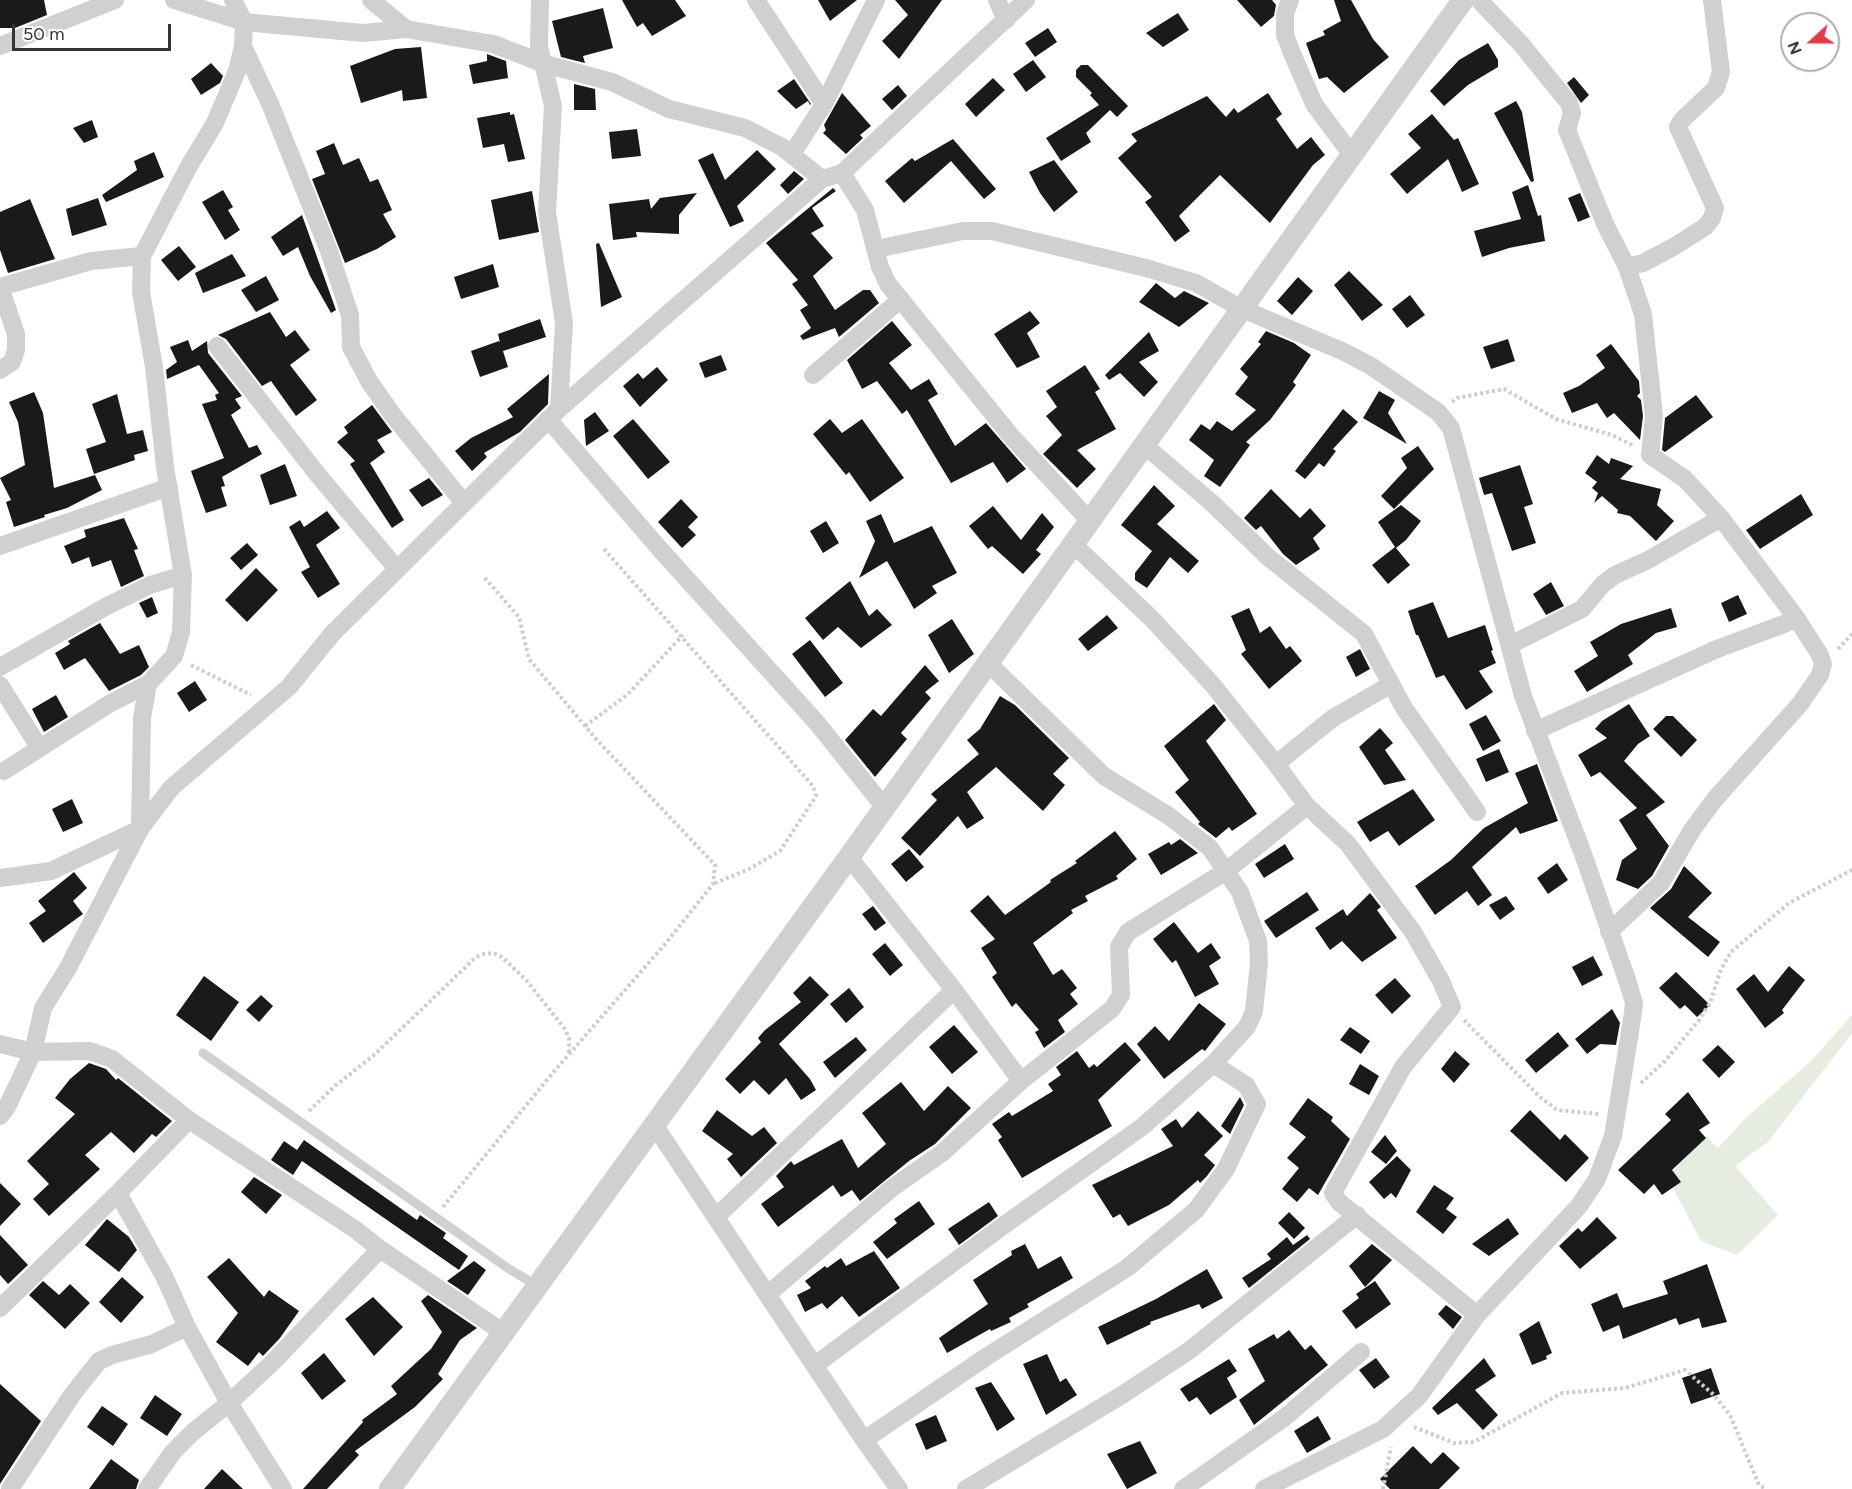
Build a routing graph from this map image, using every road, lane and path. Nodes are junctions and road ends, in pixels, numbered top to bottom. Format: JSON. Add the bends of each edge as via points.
{"nodes":[{"id":1,"x":115,"y":0,"type":"edge"},
{"id":2,"x":174,"y":0,"type":"edge"},
{"id":3,"x":233,"y":0,"type":"edge"},
{"id":4,"x":371,"y":0,"type":"edge"},
{"id":5,"x":540,"y":0,"type":"edge"},
{"id":6,"x":756,"y":0,"type":"edge"},
{"id":7,"x":876,"y":0,"type":"edge"},
{"id":8,"x":997,"y":0,"type":"edge"},
{"id":9,"x":1026,"y":0,"type":"edge"},
{"id":10,"x":1290,"y":0,"type":"edge"},
{"id":11,"x":1463,"y":0,"type":"edge"},
{"id":12,"x":1479,"y":0,"type":"edge"},
{"id":13,"x":1712,"y":0,"type":"edge"},
{"id":14,"x":1006,"y":20,"type":"junction"},
{"id":15,"x":244,"y":22,"type":"junction"},
{"id":16,"x":406,"y":29,"type":"junction"},
{"id":17,"x":0,"y":46,"type":"edge"},
{"id":18,"x":243,"y":46,"type":"junction"},
{"id":19,"x":545,"y":64,"type":"junction"},
{"id":20,"x":824,"y":104,"type":"junction"},
{"id":21,"x":792,"y":154,"type":"junction"},
{"id":22,"x":1352,"y":154,"type":"junction"},
{"id":23,"x":842,"y":174,"type":"junction"},
{"id":24,"x":822,"y":179,"type":"junction"},
{"id":25,"x":876,"y":249,"type":"junction"},
{"id":26,"x":142,"y":256,"type":"junction"},
{"id":27,"x":1627,"y":267,"type":"junction"},
{"id":28,"x":0,"y":287,"type":"edge"},
{"id":29,"x":901,"y":299,"type":"junction"},
{"id":30,"x":1242,"y":309,"type":"junction"},
{"id":31,"x":217,"y":346,"type":"dead end"},
{"id":32,"x":0,"y":370,"type":"edge"},
{"id":33,"x":813,"y":375,"type":"dead end"},
{"id":34,"x":1438,"y":412,"type":"junction"},
{"id":35,"x":553,"y":414,"type":"junction"},
{"id":36,"x":1144,"y":445,"type":"junction"},
{"id":37,"x":1650,"y":455,"type":"junction"},
{"id":38,"x":169,"y":488,"type":"junction"},
{"id":39,"x":464,"y":503,"type":"junction"},
{"id":40,"x":1721,"y":518,"type":"junction"},
{"id":41,"x":1090,"y":521,"type":"junction"},
{"id":42,"x":1073,"y":544,"type":"junction"},
{"id":43,"x":0,"y":546,"type":"edge"},
{"id":44,"x":604,"y":549,"type":"dead end"},
{"id":45,"x":398,"y":569,"type":"junction"},
{"id":46,"x":183,"y":575,"type":"junction"},
{"id":47,"x":484,"y":577,"type":"dead end"},
{"id":48,"x":1797,"y":619,"type":"junction"},
{"id":49,"x":683,"y":636,"type":"junction"},
{"id":50,"x":1510,"y":645,"type":"junction"},
{"id":51,"x":174,"y":656,"type":"junction"},
{"id":52,"x":988,"y":663,"type":"junction"},
{"id":53,"x":0,"y":667,"type":"edge"},
{"id":54,"x":148,"y":684,"type":"junction"},
{"id":55,"x":0,"y":685,"type":"edge"},
{"id":56,"x":1390,"y":685,"type":"junction"},
{"id":57,"x":269,"y":704,"type":"junction"},
{"id":58,"x":585,"y":726,"type":"junction"},
{"id":59,"x":1535,"y":731,"type":"junction"},
{"id":60,"x":39,"y":747,"type":"junction"},
{"id":61,"x":1276,"y":764,"type":"junction"},
{"id":62,"x":4,"y":771,"type":"dead end"},
{"id":63,"x":1307,"y":806,"type":"junction"},
{"id":64,"x":885,"y":808,"type":"junction"},
{"id":65,"x":1477,"y":813,"type":"dead end"},
{"id":66,"x":140,"y":829,"type":"junction"},
{"id":67,"x":849,"y":857,"type":"junction"},
{"id":68,"x":1226,"y":871,"type":"junction"},
{"id":69,"x":0,"y":878,"type":"edge"},
{"id":70,"x":713,"y":884,"type":"junction"},
{"id":71,"x":1609,"y":932,"type":"junction"},
{"id":72,"x":954,"y":990,"type":"junction"},
{"id":73,"x":0,"y":1044,"type":"edge"},
{"id":74,"x":33,"y":1052,"type":"junction"},
{"id":75,"x":203,"y":1053,"type":"dead end"},
{"id":76,"x":569,"y":1055,"type":"junction"},
{"id":77,"x":1213,"y":1064,"type":"junction"},
{"id":78,"x":1020,"y":1081,"type":"junction"},
{"id":79,"x":0,"y":1116,"type":"edge"},
{"id":80,"x":189,"y":1120,"type":"junction"},
{"id":81,"x":299,"y":1121,"type":"junction"},
{"id":82,"x":655,"y":1126,"type":"junction"},
{"id":83,"x":118,"y":1193,"type":"junction"},
{"id":84,"x":1357,"y":1215,"type":"junction"},
{"id":85,"x":435,"y":1217,"type":"junction"},
{"id":86,"x":716,"y":1217,"type":"junction"},
{"id":87,"x":380,"y":1249,"type":"junction"},
{"id":88,"x":538,"y":1286,"type":"junction"},
{"id":89,"x":768,"y":1294,"type":"junction"},
{"id":90,"x":0,"y":1308,"type":"edge"},
{"id":91,"x":1477,"y":1315,"type":"junction"},
{"id":92,"x":187,"y":1327,"type":"junction"},
{"id":93,"x":504,"y":1332,"type":"junction"},
{"id":94,"x":1361,"y":1352,"type":"dead end"},
{"id":95,"x":815,"y":1365,"type":"junction"},
{"id":96,"x":229,"y":1403,"type":"junction"},
{"id":97,"x":1394,"y":1419,"type":"junction"},
{"id":98,"x":864,"y":1440,"type":"junction"},
{"id":99,"x":10,"y":1489,"type":"edge"},
{"id":100,"x":147,"y":1489,"type":"edge"},
{"id":101,"x":283,"y":1489,"type":"edge"},
{"id":102,"x":390,"y":1489,"type":"edge"},
{"id":103,"x":899,"y":1489,"type":"edge"},
{"id":104,"x":966,"y":1489,"type":"edge"},
{"id":105,"x":1183,"y":1489,"type":"edge"},
{"id":106,"x":1264,"y":1489,"type":"edge"},
{"id":107,"x":1383,"y":1489,"type":"edge"},
{"id":108,"x":1766,"y":1489,"type":"edge"}],
"edges":[{"from":1,"to":17,"type":"street"},
{"from":2,"to":15,"type":"street"},
{"from":3,"to":15,"type":"street"},
{"from":4,"to":16,"type":"street"},
{"from":5,"to":19,"type":"street","via":[[539,46]]},
{"from":6,"to":20,"type":"street"},
{"from":7,"to":20,"type":"street"},
{"from":8,"to":14,"type":"street"},
{"from":9,"to":14,"type":"street"},
{"from":10,"to":22,"type":"street","via":[[1284,14],[1292,53],[1314,104]]},
{"from":11,"to":22,"type":"street"},
{"from":12,"to":27,"type":"street","via":[[1569,103],[1572,113],[1567,130]]},
{"from":13,"to":27,"type":"street","via":[[1722,72],[1716,88],[1678,127],[1715,208],[1712,218],[1675,246]]},
{"from":14,"to":23,"type":"street"},
{"from":15,"to":16,"type":"street","via":[[363,33]]},
{"from":15,"to":18,"type":"street"},
{"from":16,"to":19,"type":"street","via":[[493,44]]},
{"from":18,"to":26,"type":"street","via":[[237,71],[214,123]]},
{"from":18,"to":39,"type":"street","via":[[329,251],[350,315],[351,347],[392,414]]},
{"from":19,"to":21,"type":"street","via":[[612,82],[669,110],[745,128]]},
{"from":19,"to":35,"type":"street","via":[[553,106],[547,212],[564,323]]},
{"from":20,"to":21,"type":"street"},
{"from":21,"to":24,"type":"street"},
{"from":22,"to":30,"type":"street"},
{"from":23,"to":24,"type":"street"},
{"from":23,"to":25,"type":"street","via":[[865,210]]},
{"from":24,"to":35,"type":"street"},
{"from":25,"to":29,"type":"street","via":[[884,276]]},
{"from":25,"to":30,"type":"street","via":[[963,231],[992,231],[1196,283]]},
{"from":26,"to":28,"type":"street","via":[[91,261]]},
{"from":26,"to":38,"type":"street","via":[[141,292]]},
{"from":27,"to":37,"type":"street","via":[[1643,314],[1654,416]]},
{"from":28,"to":32,"type":"street","via":[[16,334],[12,362]]},
{"from":29,"to":33,"type":"street"},
{"from":29,"to":41,"type":"street","via":[[1011,436]]},
{"from":30,"to":34,"type":"street","via":[[1371,366]]},
{"from":30,"to":36,"type":"street"},
{"from":31,"to":45,"type":"street"},
{"from":34,"to":37,"type":"path","via":[[1457,398],[1504,389],[1556,419],[1612,435]]},
{"from":34,"to":50,"type":"street","via":[[1452,428]]},
{"from":35,"to":39,"type":"street"},
{"from":35,"to":64,"type":"street","via":[[658,547],[817,723]]},
{"from":36,"to":41,"type":"street"},
{"from":36,"to":56,"type":"street","via":[[1268,557],[1358,628]]},
{"from":37,"to":40,"type":"street","via":[[1685,479]]},
{"from":38,"to":43,"type":"street"},
{"from":38,"to":46,"type":"street"},
{"from":39,"to":45,"type":"street"},
{"from":40,"to":48,"type":"street"},
{"from":40,"to":50,"type":"street","via":[[1615,575],[1582,609]]},
{"from":41,"to":42,"type":"street"},
{"from":42,"to":52,"type":"street"},
{"from":42,"to":61,"type":"street","via":[[1152,619],[1212,684]]},
{"from":44,"to":49,"type":"path"},
{"from":45,"to":57,"type":"street"},
{"from":46,"to":51,"type":"street","via":[[181,632]]},
{"from":46,"to":53,"type":"street","via":[[150,585],[107,606]]},
{"from":47,"to":58,"type":"path","via":[[519,617],[529,659]]},
{"from":48,"to":59,"type":"street","via":[[1717,649]]},
{"from":48,"to":71,"type":"street","via":[[1820,654],[1820,675],[1793,712],[1709,807],[1661,883]]},
{"from":49,"to":58,"type":"path","via":[[627,695]]},
{"from":49,"to":70,"type":"path","via":[[813,786],[816,796],[780,851]]},
{"from":50,"to":59,"type":"street"},
{"from":51,"to":54,"type":"street"},
{"from":51,"to":57,"type":"path"},
{"from":52,"to":64,"type":"street"},
{"from":52,"to":68,"type":"street","via":[[1097,770],[1210,848]]},
{"from":54,"to":60,"type":"street"},
{"from":54,"to":66,"type":"street","via":[[142,718]]},
{"from":55,"to":60,"type":"street"},
{"from":56,"to":61,"type":"street","via":[[1332,718]]},
{"from":56,"to":65,"type":"street"},
{"from":57,"to":66,"type":"street","via":[[171,788]]},
{"from":58,"to":70,"type":"path","via":[[715,865]]},
{"from":59,"to":71,"type":"street"},
{"from":60,"to":62,"type":"street"},
{"from":61,"to":63,"type":"street"},
{"from":63,"to":68,"type":"street"},
{"from":63,"to":84,"type":"street","via":[[1348,844],[1413,932],[1452,1007],[1403,1066],[1335,1187],[1333,1193],[1338,1202]]},
{"from":64,"to":67,"type":"street"},
{"from":66,"to":69,"type":"street","via":[[51,871]]},
{"from":66,"to":74,"type":"street","via":[[43,1008]]},
{"from":67,"to":72,"type":"street"},
{"from":67,"to":82,"type":"street"},
{"from":68,"to":77,"type":"street","via":[[1251,916],[1259,963],[1254,1011],[1247,1027]]},
{"from":68,"to":78,"type":"street","via":[[1140,923],[1122,939],[1118,1002]]},
{"from":70,"to":76,"type":"path"},
{"from":71,"to":91,"type":"street","via":[[1634,1003],[1613,1136],[1597,1179],[1579,1206]]},
{"from":72,"to":78,"type":"street"},
{"from":72,"to":86,"type":"street"},
{"from":73,"to":74,"type":"street"},
{"from":74,"to":79,"type":"street"},
{"from":74,"to":80,"type":"street","via":[[90,1051],[112,1059]]},
{"from":75,"to":81,"type":"lane"},
{"from":76,"to":81,"type":"path","via":[[565,1029],[526,980],[502,957],[484,954],[476,957]]},
{"from":76,"to":85,"type":"path"},
{"from":77,"to":95,"type":"street","via":[[1142,1127]]},
{"from":77,"to":98,"type":"street","via":[[1246,1086],[1257,1104],[1226,1169],[1196,1210],[1127,1268]]},
{"from":78,"to":89,"type":"street","via":[[942,1153],[892,1188]]},
{"from":80,"to":83,"type":"street"},
{"from":80,"to":87,"type":"street"},
{"from":81,"to":85,"type":"lane"},
{"from":82,"to":86,"type":"street"},
{"from":82,"to":88,"type":"street"},
{"from":83,"to":90,"type":"street"},
{"from":83,"to":92,"type":"street"},
{"from":84,"to":91,"type":"street"},
{"from":84,"to":104,"type":"street","via":[[1190,1350]]},
{"from":85,"to":88,"type":"lane"},
{"from":86,"to":89,"type":"street"},
{"from":87,"to":93,"type":"street"},
{"from":87,"to":96,"type":"street"},
{"from":88,"to":93,"type":"street"},
{"from":89,"to":95,"type":"street"},
{"from":91,"to":97,"type":"street","via":[[1419,1396]]},
{"from":92,"to":96,"type":"street"},
{"from":92,"to":99,"type":"street","via":[[152,1344],[99,1361]]},
{"from":93,"to":102,"type":"street"},
{"from":94,"to":105,"type":"street","via":[[1284,1418]]},
{"from":95,"to":98,"type":"street"},
{"from":96,"to":100,"type":"street","via":[[173,1452]]},
{"from":96,"to":101,"type":"street"},
{"from":97,"to":106,"type":"street","via":[[1383,1429]]},
{"from":97,"to":107,"type":"path"},
{"from":97,"to":108,"type":"path","via":[[1454,1443],[1474,1442],[1562,1393],[1625,1388],[1684,1370],[1714,1395],[1730,1415],[1760,1485]]},
{"from":98,"to":103,"type":"street"}]}
